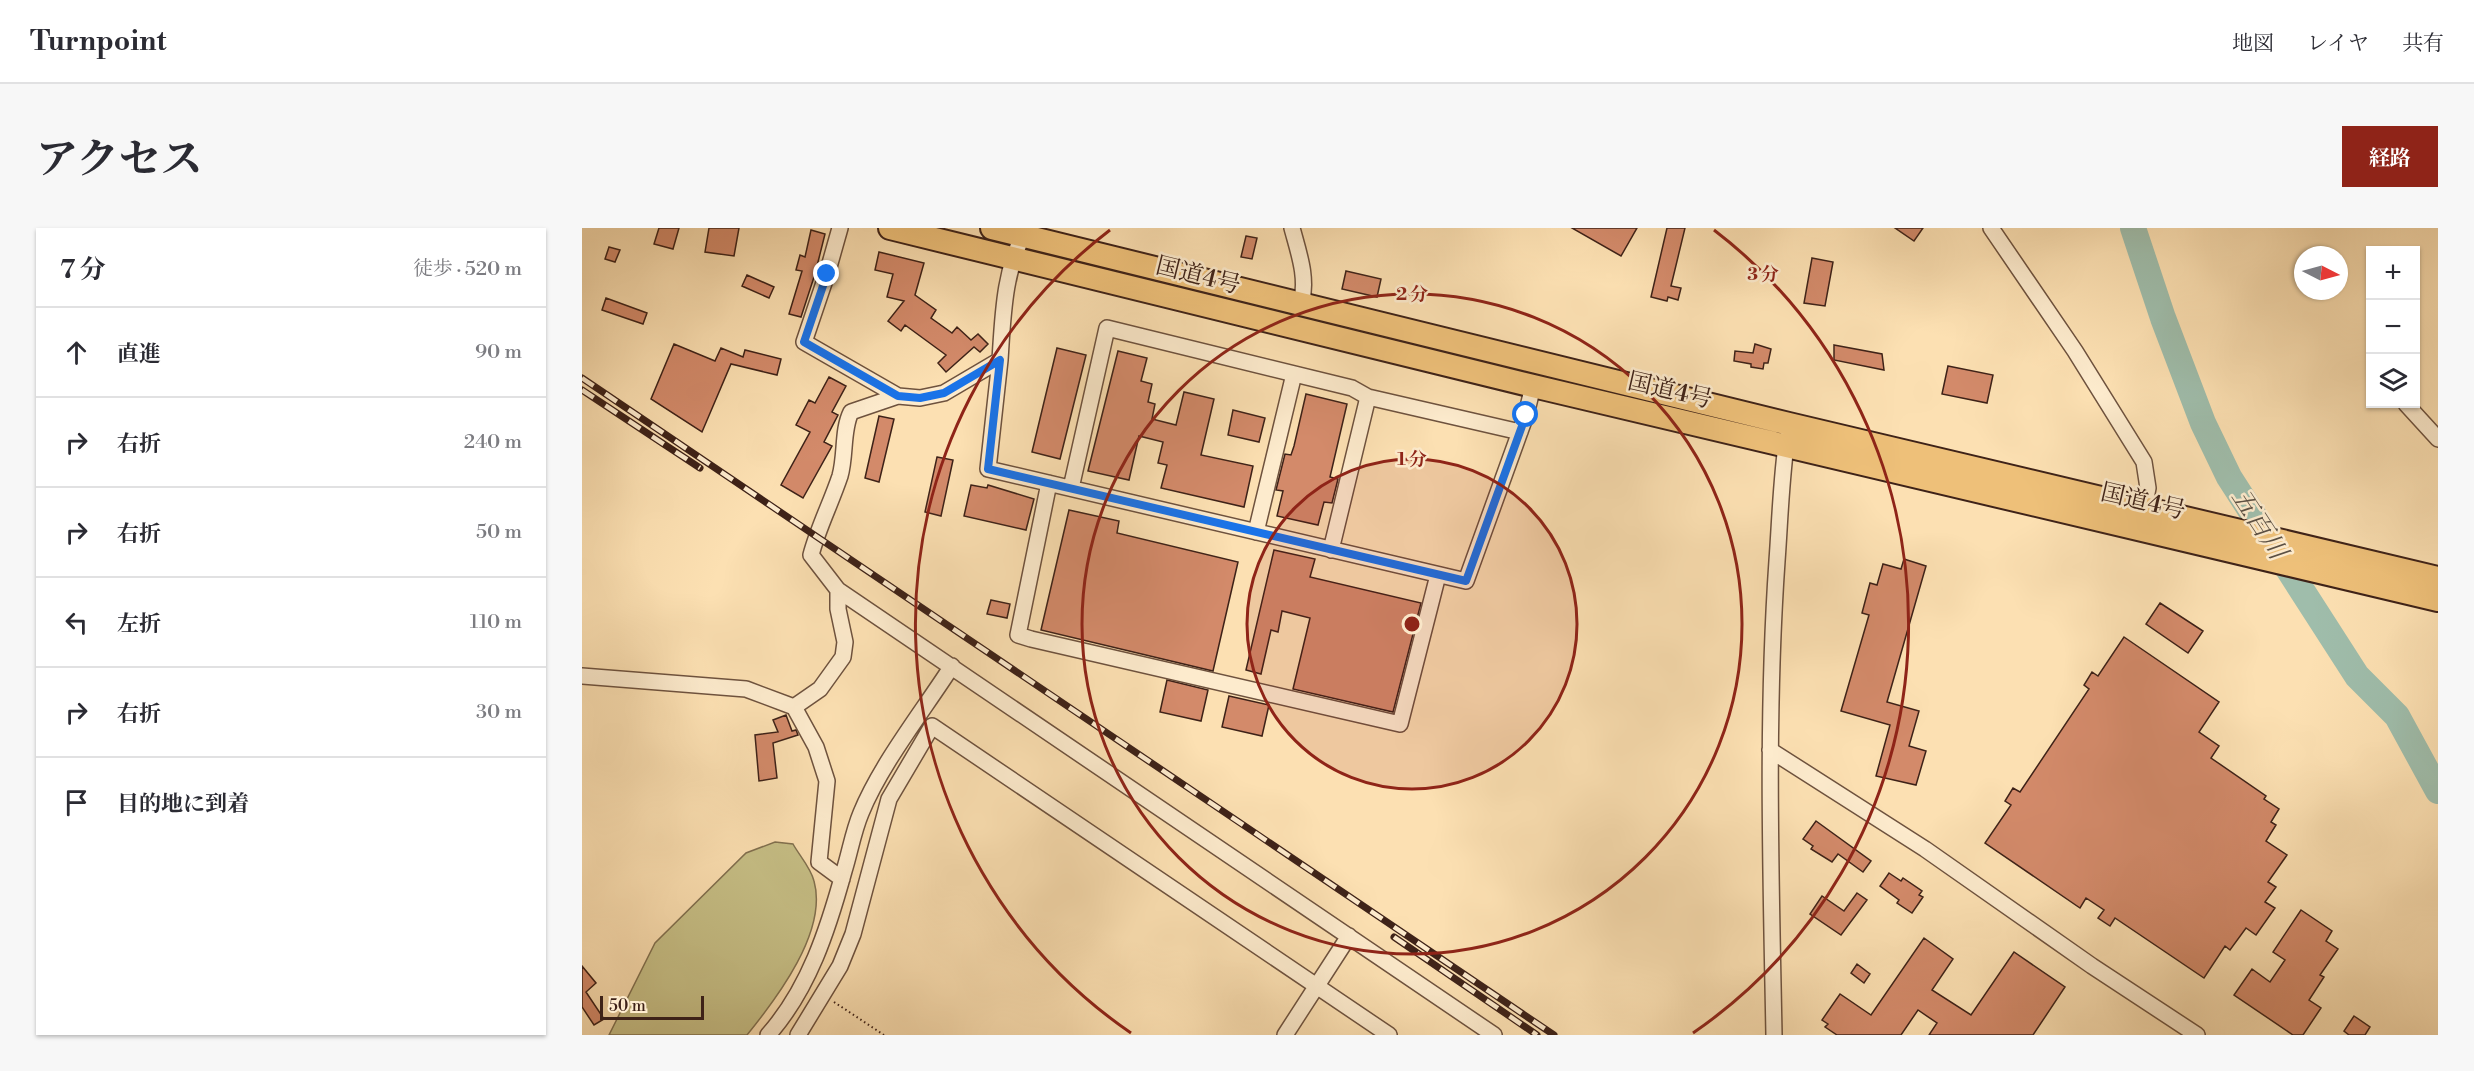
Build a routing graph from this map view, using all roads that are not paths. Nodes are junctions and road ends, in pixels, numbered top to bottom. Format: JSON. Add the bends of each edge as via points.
{"nodes":[{"id":1,"x":840,"y":228,"type":"edge"},
{"id":2,"x":890,"y":228,"type":"edge"},
{"id":3,"x":992,"y":228,"type":"edge"},
{"id":4,"x":1292,"y":228,"type":"edge"},
{"id":5,"x":1991,"y":228,"type":"edge"},
{"id":6,"x":1025,"y":232,"type":"edge"},
{"id":7,"x":1013,"y":257,"type":"junction"},
{"id":8,"x":1301,"y":305,"type":"junction"},
{"id":9,"x":1000,"y":360,"type":"junction"},
{"id":10,"x":1294,"y":374,"type":"junction"},
{"id":11,"x":1533,"y":386,"type":"junction"},
{"id":12,"x":898,"y":396,"type":"junction"},
{"id":13,"x":1368,"y":397,"type":"junction"},
{"id":14,"x":2410,"y":408,"type":"edge"},
{"id":15,"x":1789,"y":424,"type":"junction"},
{"id":16,"x":1520,"y":432,"type":"junction"},
{"id":17,"x":2438,"y":439,"type":"edge"},
{"id":18,"x":1785,"y":446,"type":"junction"},
{"id":19,"x":1049,"y":483,"type":"junction"},
{"id":20,"x":1071,"y":488,"type":"junction"},
{"id":21,"x":2144,"y":508,"type":"junction"},
{"id":22,"x":1256,"y":532,"type":"junction"},
{"id":23,"x":1331,"y":549,"type":"junction"},
{"id":24,"x":1438,"y":575,"type":"junction"},
{"id":25,"x":2438,"y":578,"type":"edge"},
{"id":26,"x":838,"y":590,"type":"junction"},
{"id":27,"x":2438,"y":600,"type":"edge"},
{"id":28,"x":952,"y":666,"type":"junction"},
{"id":29,"x":582,"y":676,"type":"edge"},
{"id":30,"x":794,"y":707,"type":"junction"},
{"id":31,"x":919,"y":717,"type":"junction"},
{"id":32,"x":932,"y":726,"type":"junction"},
{"id":33,"x":1770,"y":750,"type":"junction"},
{"id":34,"x":842,"y":879,"type":"junction"},
{"id":35,"x":1349,"y":936,"type":"junction"},
{"id":36,"x":1318,"y":987,"type":"junction"},
{"id":37,"x":768,"y":1035,"type":"edge"},
{"id":38,"x":798,"y":1035,"type":"edge"},
{"id":39,"x":1285,"y":1035,"type":"edge"},
{"id":40,"x":1389,"y":1035,"type":"edge"},
{"id":41,"x":1494,"y":1035,"type":"edge"},
{"id":42,"x":1774,"y":1035,"type":"edge"},
{"id":43,"x":2197,"y":1035,"type":"edge"}],
"edges":[{"from":1,"to":12,"type":"street","via":[[804,342]]},
{"from":2,"to":7,"type":"highway","name":"国道4号"},
{"from":3,"to":6,"type":"highway","name":"国道4号"},
{"from":4,"to":8,"type":"street","via":[[1304,274]]},
{"from":5,"to":21,"type":"street","via":[[2144,462],[2148,488]]},
{"from":6,"to":7,"type":"street"},
{"from":6,"to":8,"type":"highway","name":"国道4号"},
{"from":7,"to":9,"type":"street","via":[[1005,288]]},
{"from":7,"to":11,"type":"highway","name":"国道4号"},
{"from":8,"to":15,"type":"highway","name":"国道4号"},
{"from":9,"to":12,"type":"street","via":[[944,393],[920,398]]},
{"from":9,"to":19,"type":"street","via":[[988,469]]},
{"from":10,"to":13,"type":"street","via":[[1352,388]]},
{"from":10,"to":20,"type":"street","via":[[1107,328]]},
{"from":10,"to":22,"type":"street"},
{"from":11,"to":16,"type":"street"},
{"from":11,"to":18,"type":"highway","name":"国道4号"},
{"from":12,"to":26,"type":"street","via":[[851,412],[848,419],[840,476],[811,555]]},
{"from":13,"to":16,"type":"street"},
{"from":13,"to":23,"type":"street"},
{"from":14,"to":17,"type":"street"},
{"from":15,"to":18,"type":"street"},
{"from":15,"to":21,"type":"highway","name":"国道4号"},
{"from":16,"to":24,"type":"street","via":[[1466,581]]},
{"from":18,"to":27,"type":"highway","name":"国道4号"},
{"from":18,"to":33,"type":"street","via":[[1773,626]]},
{"from":19,"to":20,"type":"street"},
{"from":19,"to":24,"type":"street","via":[[1018,635],[1031,639],[1400,724]]},
{"from":20,"to":22,"type":"street"},
{"from":21,"to":25,"type":"highway","name":"国道4号"},
{"from":22,"to":23,"type":"street"},
{"from":23,"to":24,"type":"street"},
{"from":26,"to":28,"type":"street"},
{"from":26,"to":30,"type":"street","via":[[845,642],[843,657],[820,689]]},
{"from":28,"to":31,"type":"street"},
{"from":28,"to":35,"type":"street"},
{"from":29,"to":30,"type":"street","via":[[746,689]]},
{"from":30,"to":34,"type":"street","via":[[816,747],[827,781],[819,862]]},
{"from":31,"to":32,"type":"street"},
{"from":31,"to":34,"type":"street","via":[[872,789]]},
{"from":32,"to":36,"type":"street"},
{"from":32,"to":38,"type":"street","via":[[889,799],[853,934],[840,966]]},
{"from":33,"to":42,"type":"street"},
{"from":33,"to":43,"type":"street","via":[[1925,849]]},
{"from":34,"to":37,"type":"street","via":[[810,970]]},
{"from":35,"to":36,"type":"street"},
{"from":35,"to":41,"type":"street"},
{"from":36,"to":39,"type":"street"},
{"from":36,"to":40,"type":"street"}]}
